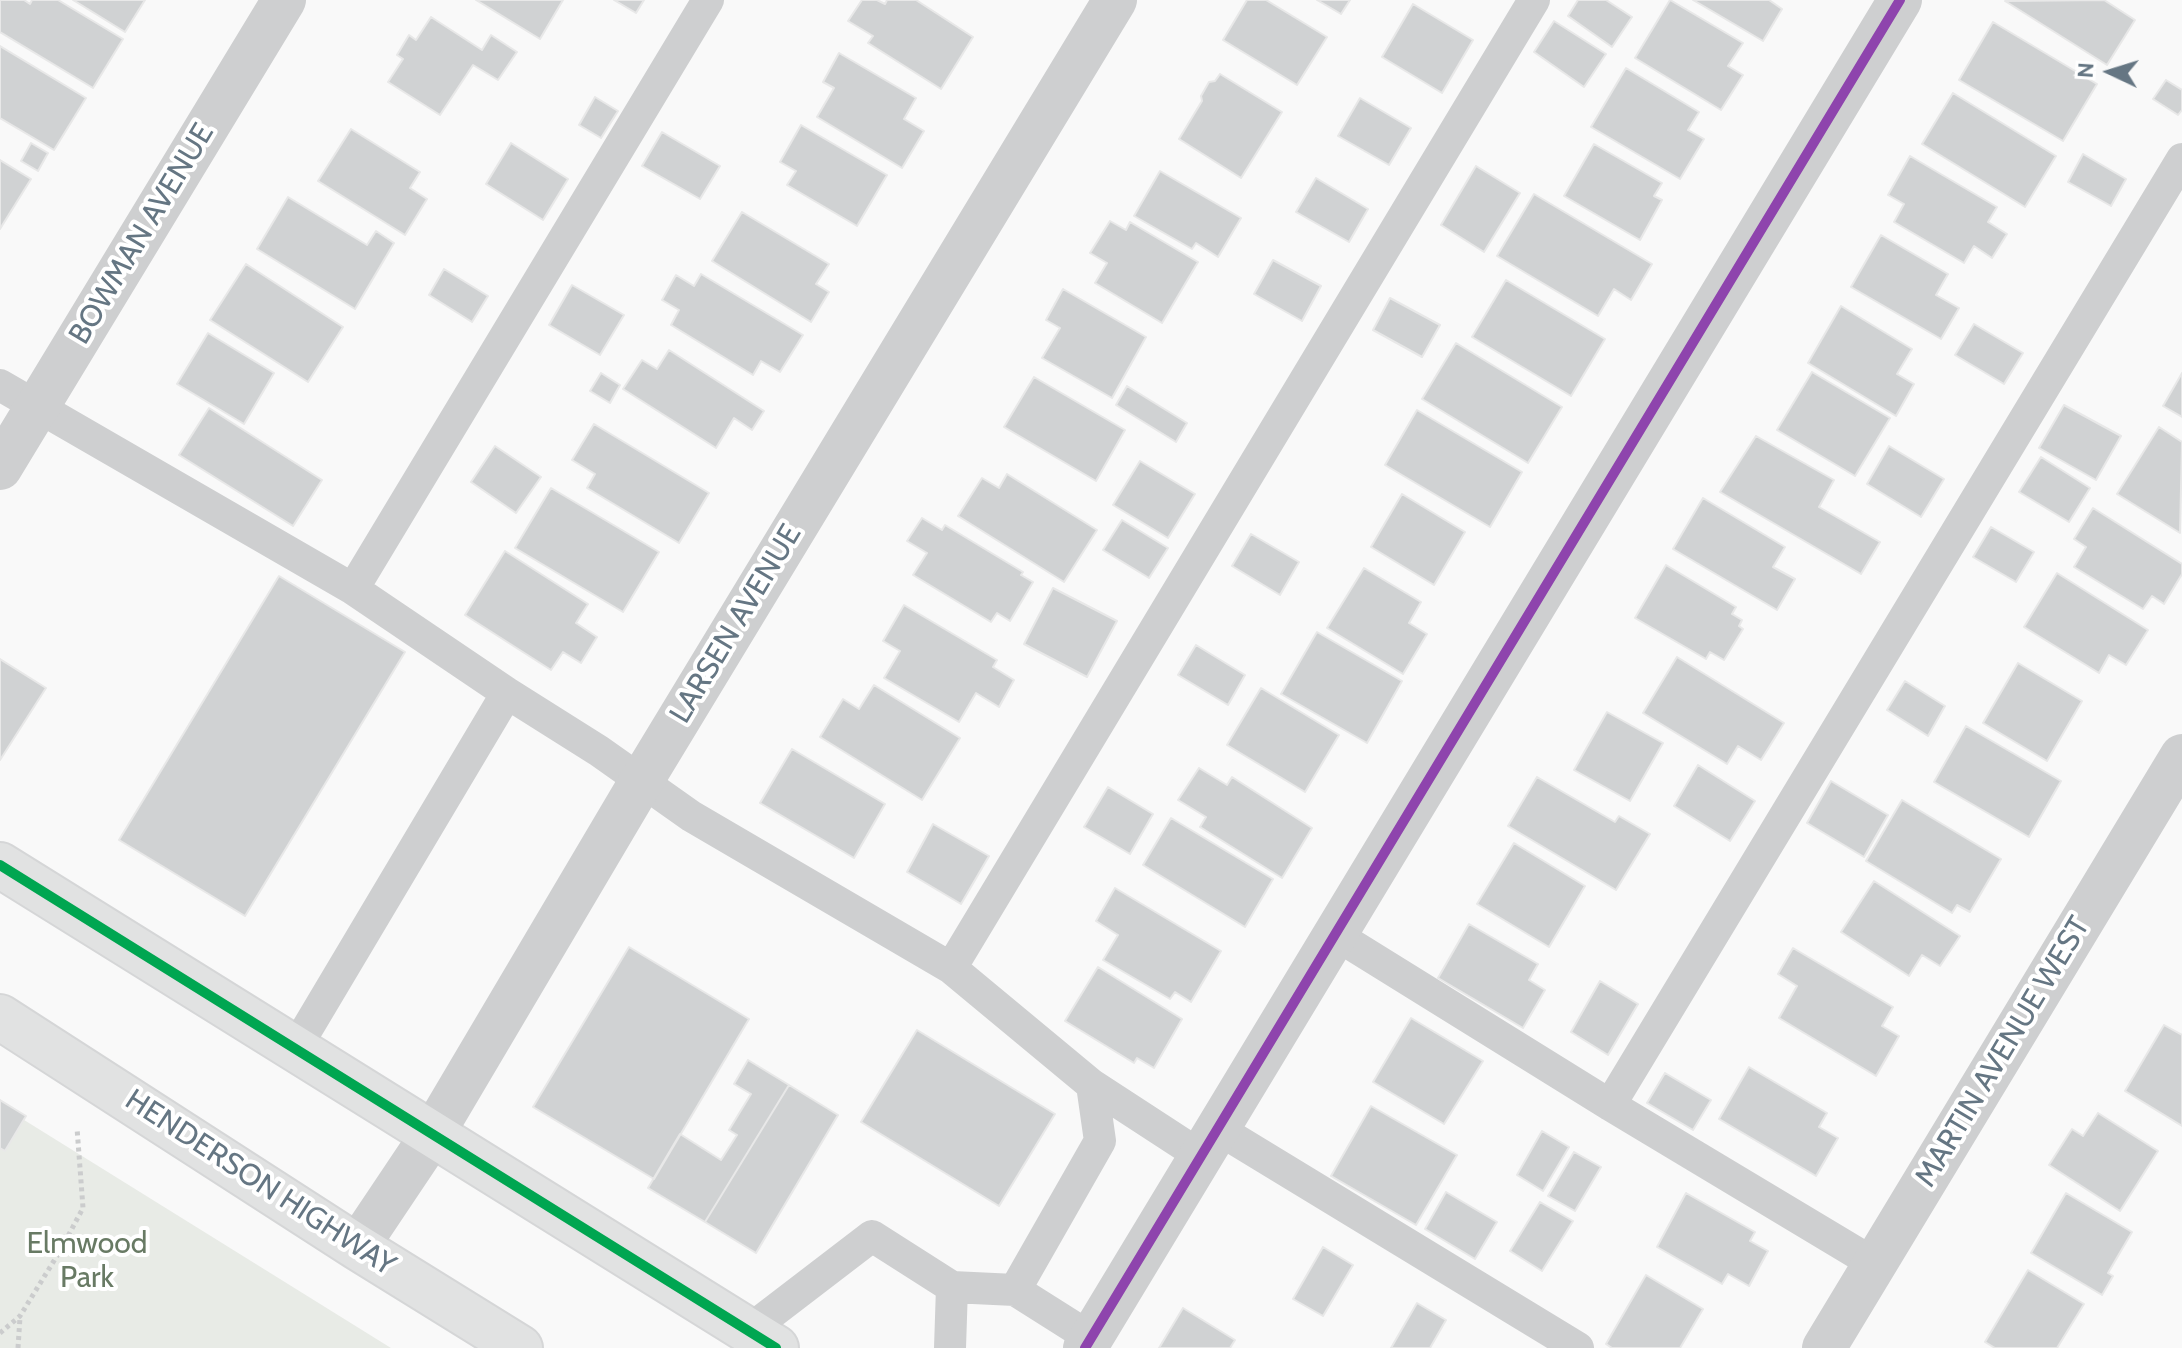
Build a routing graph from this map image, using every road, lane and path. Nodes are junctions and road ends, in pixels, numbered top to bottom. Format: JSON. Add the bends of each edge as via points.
{"nodes":[{"id":1,"x":284,"y":0,"type":"edge"},
{"id":2,"x":708,"y":0,"type":"edge"},
{"id":3,"x":1115,"y":0,"type":"edge"},
{"id":4,"x":1534,"y":0,"type":"edge"},
{"id":5,"x":1900,"y":0,"type":"edge"},
{"id":6,"x":2182,"y":159,"type":"edge"},
{"id":7,"x":18,"y":397,"type":"edge"},
{"id":8,"x":0,"y":468,"type":"edge"},
{"id":9,"x":353,"y":589,"type":"junction"},
{"id":10,"x":507,"y":693,"type":"junction"},
{"id":11,"x":2182,"y":756,"type":"edge"},
{"id":12,"x":642,"y":780,"type":"junction"},
{"id":13,"x":0,"y":865,"type":"edge"},
{"id":14,"x":1336,"y":935,"type":"junction"},
{"id":15,"x":951,"y":968,"type":"junction"},
{"id":16,"x":0,"y":1017,"type":"edge"},
{"id":17,"x":295,"y":1049,"type":"junction"},
{"id":18,"x":1092,"y":1085,"type":"junction"},
{"id":19,"x":1610,"y":1105,"type":"junction"},
{"id":20,"x":77,"y":1122,"type":"dead end"},
{"id":21,"x":432,"y":1135,"type":"junction"},
{"id":22,"x":1209,"y":1142,"type":"junction"},
{"id":23,"x":357,"y":1247,"type":"junction"},
{"id":24,"x":1875,"y":1264,"type":"junction"},
{"id":25,"x":952,"y":1287,"type":"junction"},
{"id":26,"x":1015,"y":1290,"type":"junction"},
{"id":27,"x":20,"y":1316,"type":"junction"},
{"id":28,"x":0,"y":1333,"type":"edge"},
{"id":29,"x":762,"y":1339,"type":"edge"},
{"id":30,"x":1088,"y":1343,"type":"edge"},
{"id":31,"x":18,"y":1348,"type":"edge"},
{"id":32,"x":520,"y":1348,"type":"edge"},
{"id":33,"x":950,"y":1348,"type":"edge"},
{"id":34,"x":1578,"y":1348,"type":"edge"},
{"id":35,"x":1824,"y":1348,"type":"edge"}],
"edges":[{"from":1,"to":7,"type":"street","name":"BOWMAN AVENUE"},
{"from":2,"to":9,"type":"lane"},
{"from":3,"to":12,"type":"street","name":"LARSEN AVENUE"},
{"from":4,"to":15,"type":"lane"},
{"from":5,"to":14,"type":"street"},
{"from":6,"to":19,"type":"lane"},
{"from":7,"to":8,"type":"street","name":"BOWMAN AVENUE"},
{"from":7,"to":9,"type":"lane"},
{"from":9,"to":10,"type":"lane"},
{"from":10,"to":12,"type":"lane"},
{"from":10,"to":17,"type":"lane"},
{"from":11,"to":24,"type":"street","name":"MARTIN AVENUE WEST"},
{"from":12,"to":15,"type":"lane","via":[[691,816]]},
{"from":12,"to":21,"type":"street","name":"LARSEN AVENUE"},
{"from":13,"to":17,"type":"main road"},
{"from":14,"to":19,"type":"lane"},
{"from":14,"to":22,"type":"street"},
{"from":15,"to":18,"type":"lane"},
{"from":16,"to":23,"type":"main road","name":"HENDERSON HIGHWAY"},
{"from":17,"to":21,"type":"main road"},
{"from":18,"to":22,"type":"lane"},
{"from":18,"to":26,"type":"lane","via":[[1100,1141]]},
{"from":19,"to":24,"type":"lane"},
{"from":20,"to":27,"type":"path","via":[[83,1208]]},
{"from":21,"to":23,"type":"street","name":"LARSEN AVENUE"},
{"from":21,"to":29,"type":"main road"},
{"from":22,"to":30,"type":"street"},
{"from":22,"to":34,"type":"lane"},
{"from":23,"to":32,"type":"main road","name":"HENDERSON HIGHWAY"},
{"from":24,"to":35,"type":"street","name":"MARTIN AVENUE WEST"},
{"from":25,"to":26,"type":"lane"},
{"from":25,"to":29,"type":"lane","via":[[872,1236]]},
{"from":25,"to":33,"type":"lane"},
{"from":26,"to":30,"type":"lane"},
{"from":27,"to":28,"type":"path"},
{"from":27,"to":31,"type":"path"}]}
